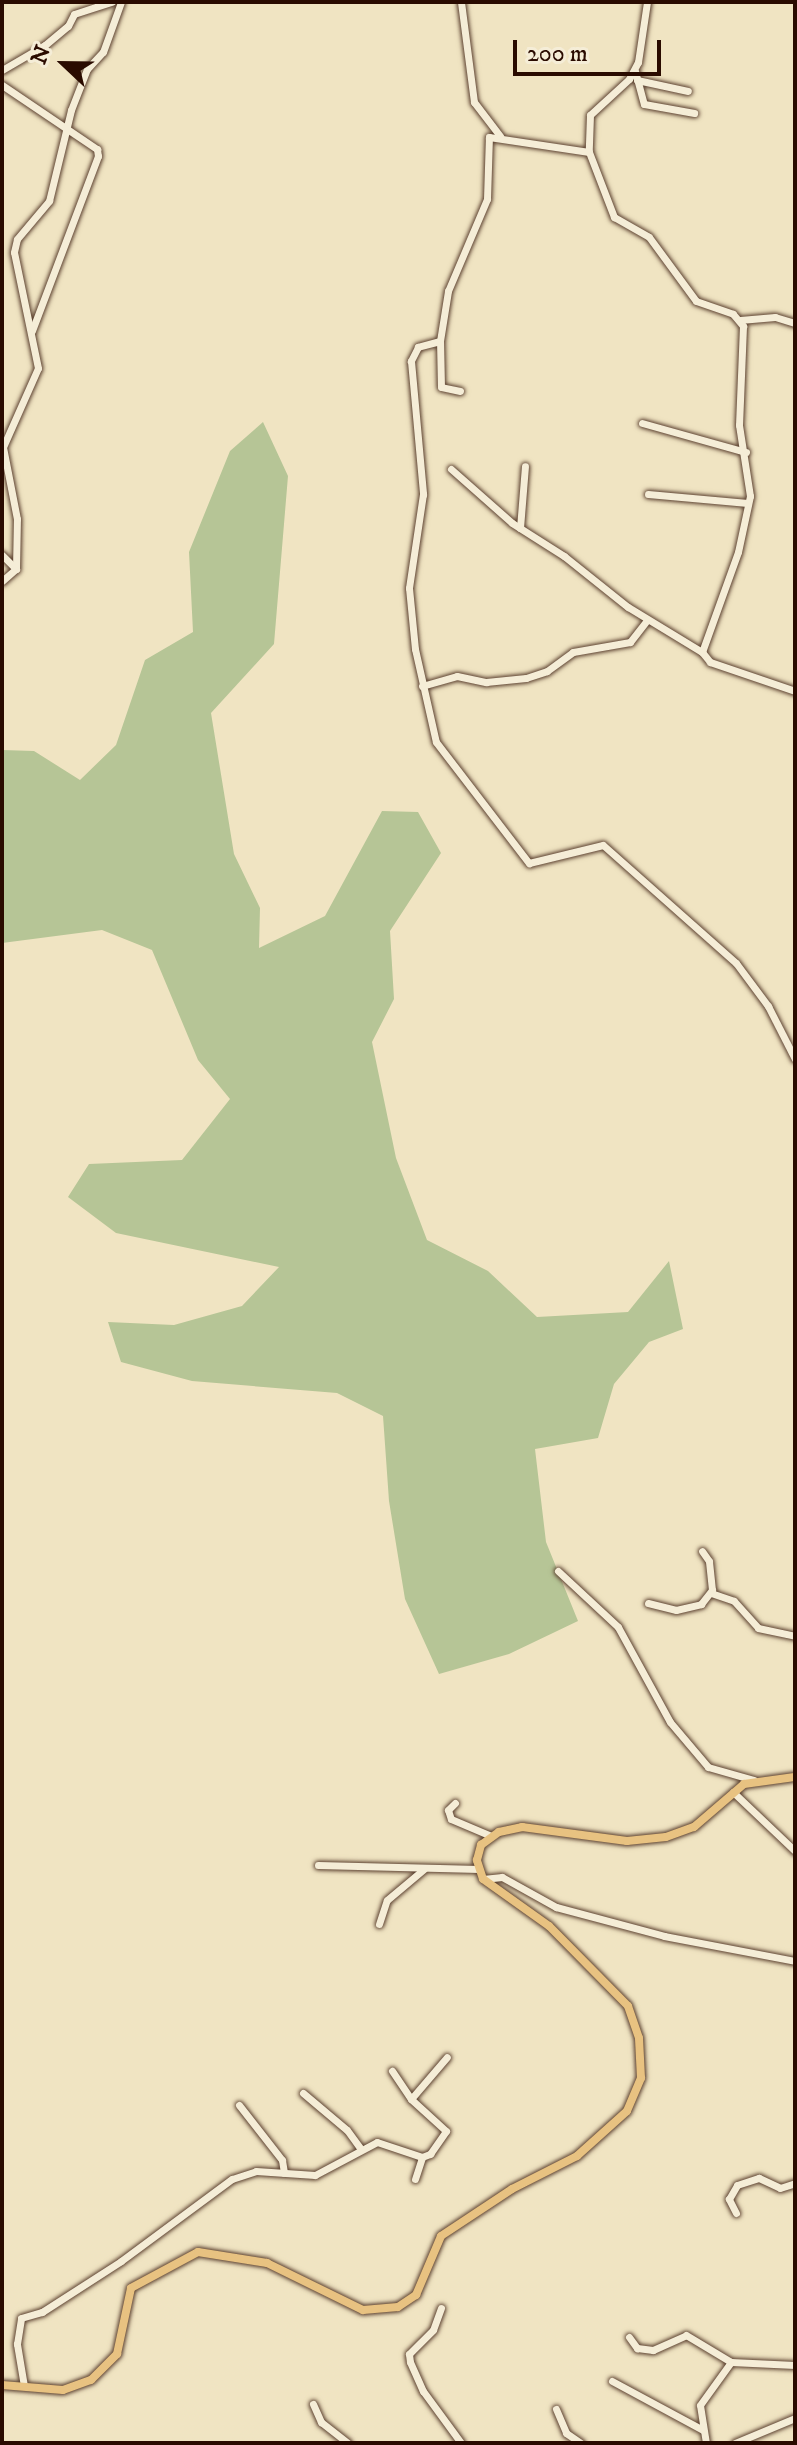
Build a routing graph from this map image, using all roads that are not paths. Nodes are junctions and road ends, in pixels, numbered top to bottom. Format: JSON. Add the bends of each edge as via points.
{"nodes":[{"id":1,"x":112,"y":2,"type":"edge"},
{"id":2,"x":121,"y":2,"type":"edge"},
{"id":3,"x":461,"y":2,"type":"edge"},
{"id":4,"x":647,"y":2,"type":"edge"},
{"id":5,"x":2,"y":70,"type":"edge"},
{"id":6,"x":636,"y":75,"type":"junction"},
{"id":7,"x":2,"y":85,"type":"edge"},
{"id":8,"x":688,"y":91,"type":"dead end"},
{"id":9,"x":694,"y":113,"type":"dead end"},
{"id":10,"x":64,"y":129,"type":"junction"},
{"id":11,"x":500,"y":136,"type":"junction"},
{"id":12,"x":589,"y":152,"type":"junction"},
{"id":13,"x":740,"y":320,"type":"junction"},
{"id":14,"x":795,"y":323,"type":"edge"},
{"id":15,"x":31,"y":332,"type":"junction"},
{"id":16,"x":440,"y":341,"type":"junction"},
{"id":17,"x":460,"y":391,"type":"dead end"},
{"id":18,"x":642,"y":423,"type":"dead end"},
{"id":19,"x":746,"y":452,"type":"junction"},
{"id":20,"x":525,"y":466,"type":"dead end"},
{"id":21,"x":451,"y":469,"type":"dead end"},
{"id":22,"x":648,"y":494,"type":"dead end"},
{"id":23,"x":748,"y":503,"type":"junction"},
{"id":24,"x":520,"y":528,"type":"junction"},
{"id":25,"x":2,"y":555,"type":"edge"},
{"id":26,"x":16,"y":569,"type":"junction"},
{"id":27,"x":2,"y":581,"type":"edge"},
{"id":28,"x":647,"y":620,"type":"junction"},
{"id":29,"x":702,"y":652,"type":"junction"},
{"id":30,"x":422,"y":686,"type":"junction"},
{"id":31,"x":795,"y":691,"type":"edge"},
{"id":32,"x":792,"y":1043,"type":"edge"},
{"id":33,"x":795,"y":1059,"type":"edge"},
{"id":34,"x":702,"y":1551,"type":"dead end"},
{"id":35,"x":558,"y":1571,"type":"dead end"},
{"id":36,"x":711,"y":1593,"type":"junction"},
{"id":37,"x":648,"y":1603,"type":"dead end"},
{"id":38,"x":795,"y":1636,"type":"edge"},
{"id":39,"x":795,"y":1777,"type":"edge"},
{"id":40,"x":754,"y":1780,"type":"junction"},
{"id":41,"x":733,"y":1792,"type":"junction"},
{"id":42,"x":455,"y":1803,"type":"dead end"},
{"id":43,"x":491,"y":1836,"type":"junction"},
{"id":44,"x":795,"y":1851,"type":"edge"},
{"id":45,"x":318,"y":1865,"type":"dead end"},
{"id":46,"x":425,"y":1867,"type":"junction"},
{"id":47,"x":479,"y":1869,"type":"junction"},
{"id":48,"x":483,"y":1879,"type":"junction"},
{"id":49,"x":379,"y":1924,"type":"dead end"},
{"id":50,"x":795,"y":1961,"type":"edge"},
{"id":51,"x":447,"y":2057,"type":"dead end"},
{"id":52,"x":392,"y":2071,"type":"dead end"},
{"id":53,"x":303,"y":2093,"type":"dead end"},
{"id":54,"x":411,"y":2099,"type":"junction"},
{"id":55,"x":239,"y":2105,"type":"dead end"},
{"id":56,"x":361,"y":2149,"type":"junction"},
{"id":57,"x":422,"y":2157,"type":"junction"},
{"id":58,"x":284,"y":2173,"type":"junction"},
{"id":59,"x":415,"y":2179,"type":"dead end"},
{"id":60,"x":795,"y":2183,"type":"edge"},
{"id":61,"x":736,"y":2213,"type":"dead end"},
{"id":62,"x":441,"y":2308,"type":"dead end"},
{"id":63,"x":629,"y":2337,"type":"dead end"},
{"id":64,"x":731,"y":2362,"type":"junction"},
{"id":65,"x":795,"y":2365,"type":"edge"},
{"id":66,"x":612,"y":2381,"type":"dead end"},
{"id":67,"x":2,"y":2385,"type":"edge"},
{"id":68,"x":24,"y":2386,"type":"junction"},
{"id":69,"x":313,"y":2404,"type":"dead end"},
{"id":70,"x":556,"y":2409,"type":"dead end"},
{"id":71,"x":795,"y":2418,"type":"edge"},
{"id":72,"x":703,"y":2430,"type":"junction"},
{"id":73,"x":348,"y":2443,"type":"edge"},
{"id":74,"x":461,"y":2443,"type":"edge"},
{"id":75,"x":581,"y":2443,"type":"edge"},
{"id":76,"x":706,"y":2443,"type":"edge"},
{"id":77,"x":735,"y":2443,"type":"edge"}],
"edges":[{"from":1,"to":5,"type":"street","via":[[74,14],[45,45]]},
{"from":2,"to":10,"type":"street","via":[[107,43],[87,69]]},
{"from":3,"to":11,"type":"street","via":[[474,102]]},
{"from":4,"to":6,"type":"street"},
{"from":6,"to":8,"type":"street"},
{"from":6,"to":9,"type":"street","via":[[644,104]]},
{"from":6,"to":12,"type":"street","via":[[592,111]]},
{"from":7,"to":10,"type":"street"},
{"from":10,"to":15,"type":"street","via":[[49,201],[17,239],[14,252]]},
{"from":10,"to":15,"type":"street","via":[[97,149],[98,156]]},
{"from":11,"to":12,"type":"street"},
{"from":11,"to":16,"type":"street","via":[[489,137],[487,199],[448,291]]},
{"from":12,"to":13,"type":"street","via":[[614,217],[649,237],[696,301]]},
{"from":13,"to":14,"type":"street","via":[[775,317]]},
{"from":13,"to":19,"type":"street","via":[[739,425]]},
{"from":15,"to":26,"type":"street","via":[[38,368],[3,447],[17,519]]},
{"from":16,"to":17,"type":"street","via":[[441,387]]},
{"from":16,"to":30,"type":"street","via":[[418,347],[411,355],[423,494],[409,588]]},
{"from":18,"to":19,"type":"street"},
{"from":19,"to":23,"type":"street"},
{"from":20,"to":24,"type":"street"},
{"from":21,"to":24,"type":"street"},
{"from":22,"to":23,"type":"street"},
{"from":23,"to":29,"type":"street","via":[[738,552]]},
{"from":24,"to":28,"type":"street"},
{"from":25,"to":26,"type":"street"},
{"from":26,"to":27,"type":"street"},
{"from":28,"to":29,"type":"street"},
{"from":28,"to":30,"type":"street","via":[[630,642],[573,652],[547,671],[526,678],[486,682],[457,676]]},
{"from":29,"to":31,"type":"street","via":[[710,662]]},
{"from":30,"to":32,"type":"street","via":[[436,742],[522,856],[537,862],[603,845],[736,963]]},
{"from":32,"to":33,"type":"street"},
{"from":34,"to":36,"type":"street","via":[[711,1571]]},
{"from":35,"to":40,"type":"street","via":[[618,1627],[670,1722],[708,1767]]},
{"from":36,"to":37,"type":"street","via":[[686,1610]]},
{"from":36,"to":38,"type":"street","via":[[734,1601],[758,1628]]},
{"from":39,"to":40,"type":"main road"},
{"from":40,"to":41,"type":"main road"},
{"from":41,"to":43,"type":"main road","via":[[694,1827],[660,1838],[627,1841],[522,1827]]},
{"from":41,"to":44,"type":"street"},
{"from":42,"to":43,"type":"street","via":[[448,1810],[451,1819]]},
{"from":43,"to":47,"type":"main road","via":[[481,1845]]},
{"from":45,"to":46,"type":"street"},
{"from":46,"to":47,"type":"street"},
{"from":46,"to":49,"type":"street","via":[[387,1900]]},
{"from":47,"to":48,"type":"main road"},
{"from":48,"to":50,"type":"street","via":[[502,1877],[556,1907],[664,1936]]},
{"from":48,"to":68,"type":"main road","via":[[549,1926],[628,2006],[643,2065],[627,2111],[577,2156],[512,2189],[441,2236],[422,2287],[398,2307],[363,2310],[267,2263],[198,2252],[131,2288],[117,2354],[91,2380],[78,2388]]},
{"from":51,"to":54,"type":"street"},
{"from":52,"to":54,"type":"street"},
{"from":53,"to":56,"type":"street"},
{"from":54,"to":57,"type":"street","via":[[446,2131]]},
{"from":55,"to":58,"type":"street","via":[[282,2160]]},
{"from":56,"to":57,"type":"street","via":[[377,2142]]},
{"from":56,"to":58,"type":"street","via":[[315,2175]]},
{"from":57,"to":59,"type":"street"},
{"from":58,"to":68,"type":"street","via":[[256,2171],[232,2179],[107,2271],[42,2312],[21,2318],[17,2344]]},
{"from":60,"to":61,"type":"street","via":[[785,2189],[759,2178],[737,2185],[729,2199]]},
{"from":62,"to":74,"type":"street","via":[[433,2330],[409,2354],[410,2362],[423,2391]]},
{"from":63,"to":64,"type":"street","via":[[637,2348],[653,2350],[690,2336]]},
{"from":64,"to":65,"type":"street"},
{"from":64,"to":72,"type":"street","via":[[702,2399]]},
{"from":66,"to":72,"type":"street"},
{"from":67,"to":68,"type":"main road"},
{"from":69,"to":73,"type":"street","via":[[321,2422]]},
{"from":70,"to":75,"type":"street","via":[[566,2433]]},
{"from":71,"to":77,"type":"street"},
{"from":72,"to":76,"type":"street"}]}
